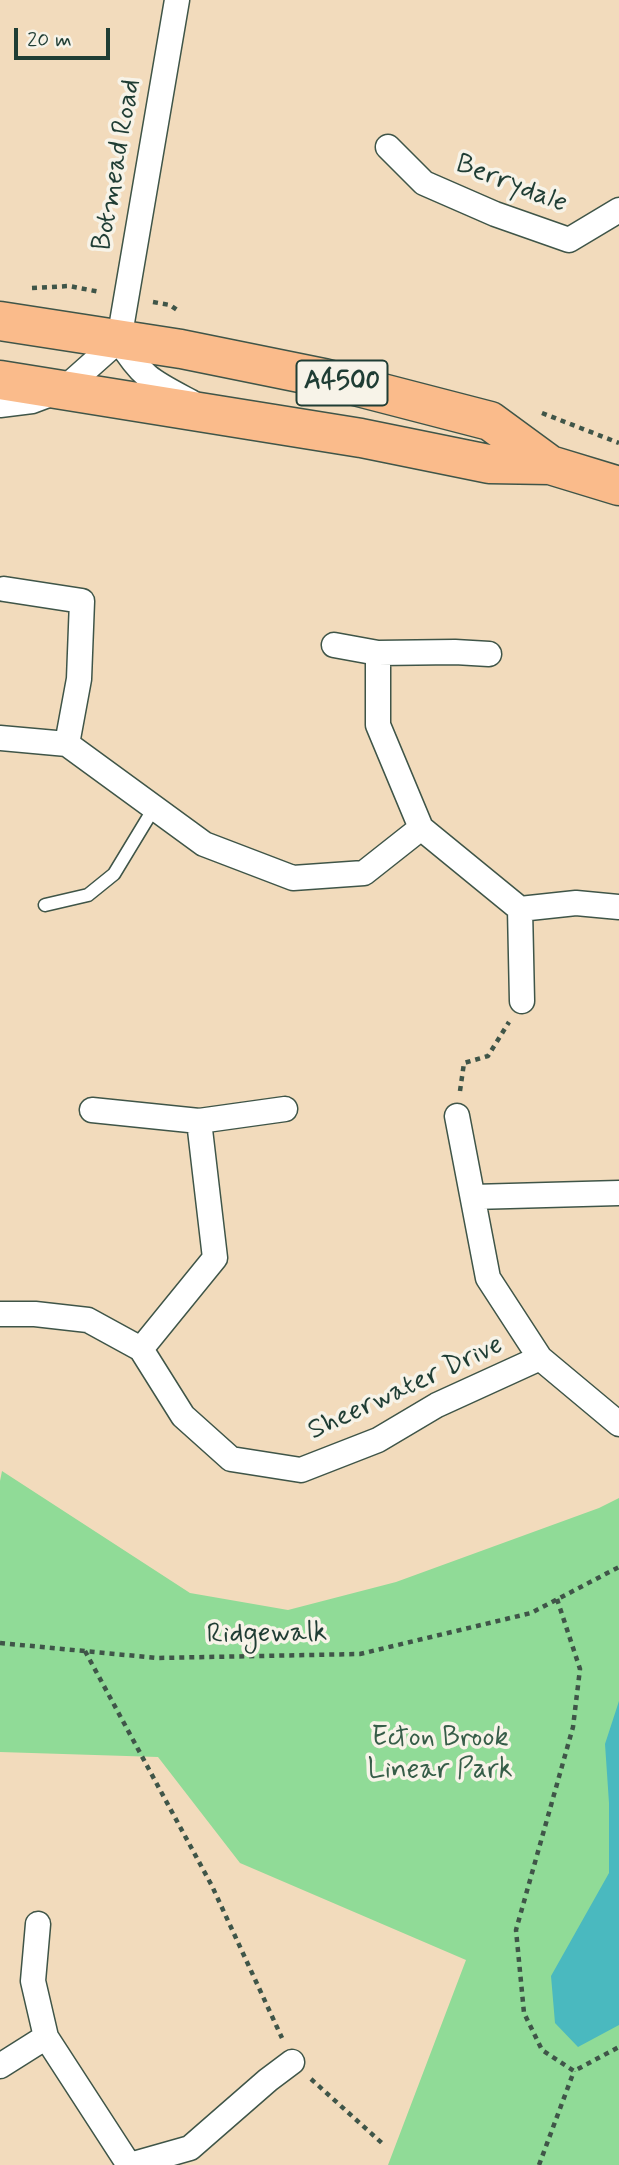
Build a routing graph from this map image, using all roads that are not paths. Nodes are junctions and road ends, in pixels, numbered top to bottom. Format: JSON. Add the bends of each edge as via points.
{"nodes":[{"id":1,"x":177,"y":0,"type":"edge"},
{"id":2,"x":388,"y":147,"type":"dead end"},
{"id":3,"x":618,"y":213,"type":"edge"},
{"id":4,"x":0,"y":321,"type":"edge"},
{"id":5,"x":119,"y":340,"type":"junction"},
{"id":6,"x":0,"y":380,"type":"edge"},
{"id":7,"x":64,"y":388,"type":"junction"},
{"id":8,"x":0,"y":405,"type":"edge"},
{"id":9,"x":209,"y":412,"type":"junction"},
{"id":10,"x":550,"y":465,"type":"junction"},
{"id":11,"x":619,"y":486,"type":"edge"},
{"id":12,"x":4,"y":590,"type":"dead end"},
{"id":13,"x":334,"y":645,"type":"dead end"},
{"id":14,"x":378,"y":653,"type":"junction"},
{"id":15,"x":489,"y":654,"type":"dead end"},
{"id":16,"x":0,"y":738,"type":"edge"},
{"id":17,"x":67,"y":744,"type":"junction"},
{"id":18,"x":154,"y":808,"type":"junction"},
{"id":19,"x":421,"y":828,"type":"junction"},
{"id":20,"x":45,"y":905,"type":"dead end"},
{"id":21,"x":619,"y":907,"type":"edge"},
{"id":22,"x":520,"y":909,"type":"junction"},
{"id":23,"x":522,"y":1001,"type":"road end"},
{"id":24,"x":285,"y":1109,"type":"dead end"},
{"id":25,"x":92,"y":1110,"type":"dead end"},
{"id":26,"x":457,"y":1116,"type":"road end"},
{"id":27,"x":198,"y":1121,"type":"junction"},
{"id":28,"x":619,"y":1193,"type":"edge"},
{"id":29,"x":473,"y":1198,"type":"junction"},
{"id":30,"x":0,"y":1314,"type":"edge"},
{"id":31,"x":141,"y":1349,"type":"junction"},
{"id":32,"x":540,"y":1358,"type":"junction"},
{"id":33,"x":619,"y":1424,"type":"edge"},
{"id":34,"x":38,"y":1924,"type":"dead end"},
{"id":35,"x":46,"y":2037,"type":"junction"},
{"id":36,"x":292,"y":2062,"type":"road end"},
{"id":37,"x":0,"y":2066,"type":"edge"},
{"id":38,"x":129,"y":2165,"type":"edge"}],
"edges":[{"from":1,"to":5,"type":"street","name":"Botmead Road"},
{"from":2,"to":3,"type":"street","name":"Berrydale","via":[[424,183],[569,240]]},
{"from":4,"to":5,"type":"main road","number":"A4500"},
{"from":5,"to":7,"type":"street"},
{"from":5,"to":9,"type":"street","via":[[135,366],[155,383]]},
{"from":5,"to":10,"type":"main road","number":"A4500","via":[[324,378],[490,421]]},
{"from":6,"to":7,"type":"main road","number":"A4500"},
{"from":7,"to":8,"type":"street","via":[[32,401]]},
{"from":7,"to":9,"type":"main road","number":"A4500"},
{"from":9,"to":10,"type":"main road","number":"A4500","via":[[489,464]]},
{"from":10,"to":11,"type":"main road","number":"A4500"},
{"from":12,"to":17,"type":"street","via":[[82,601],[79,679]]},
{"from":13,"to":14,"type":"street"},
{"from":14,"to":15,"type":"street"},
{"from":14,"to":19,"type":"street","via":[[378,725]]},
{"from":16,"to":17,"type":"street"},
{"from":17,"to":18,"type":"street"},
{"from":18,"to":19,"type":"street","via":[[204,844],[293,878],[364,873]]},
{"from":18,"to":20,"type":"lane","via":[[114,874],[88,895]]},
{"from":19,"to":22,"type":"street"},
{"from":21,"to":22,"type":"street","via":[[576,903]]},
{"from":22,"to":23,"type":"street"},
{"from":24,"to":27,"type":"street"},
{"from":25,"to":27,"type":"street"},
{"from":26,"to":29,"type":"street","name":"Sheerwater Drive"},
{"from":27,"to":31,"type":"street","via":[[215,1258]]},
{"from":28,"to":29,"type":"street"},
{"from":29,"to":32,"type":"street","name":"Sheerwater Drive","via":[[488,1278]]},
{"from":30,"to":31,"type":"street","name":"Sheerwater Drive","via":[[88,1320]]},
{"from":31,"to":32,"type":"street","name":"Sheerwater Drive","via":[[183,1416],[231,1459],[302,1470],[378,1440],[438,1405]]},
{"from":32,"to":33,"type":"street","name":"Sheerwater Drive"},
{"from":34,"to":35,"type":"street","via":[[33,1981]]},
{"from":35,"to":37,"type":"street"},
{"from":35,"to":38,"type":"street"},
{"from":36,"to":38,"type":"street","via":[[190,2148]]}]}
